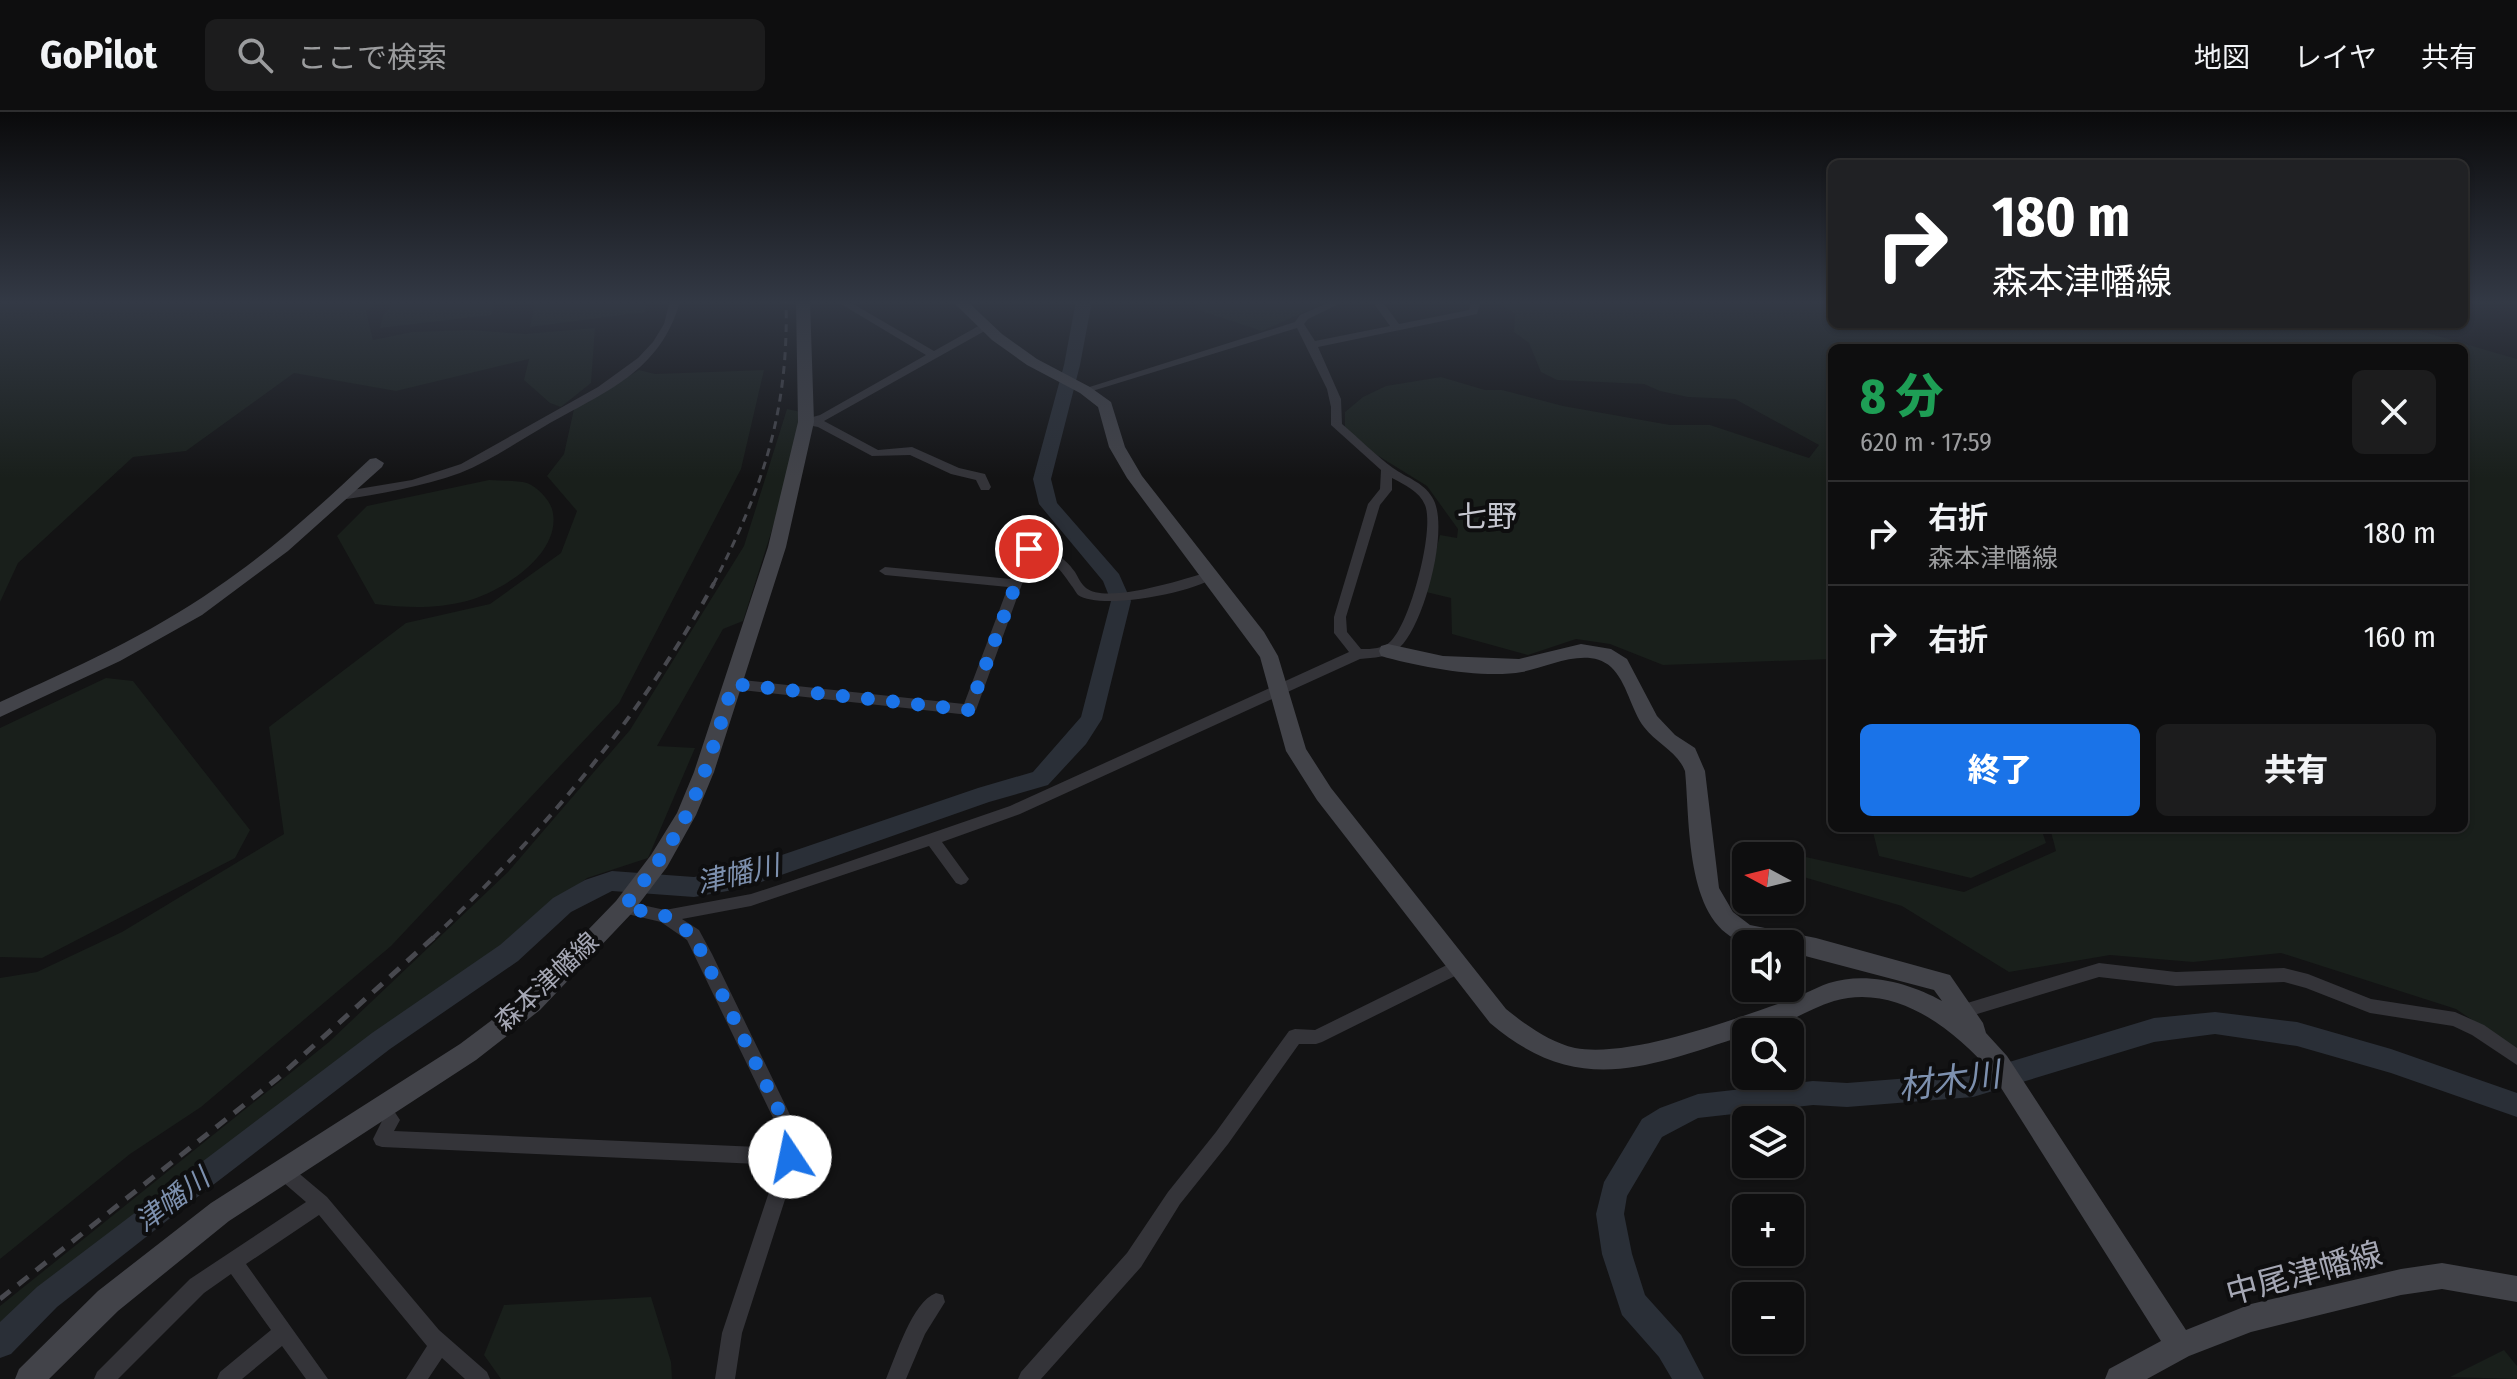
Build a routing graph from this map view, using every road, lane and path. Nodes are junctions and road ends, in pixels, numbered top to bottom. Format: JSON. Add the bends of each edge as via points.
{"nodes":[{"id":1,"x":639,"y":360,"type":"edge"},
{"id":2,"x":804,"y":360,"type":"edge"},
{"id":3,"x":928,"y":360,"type":"edge"},
{"id":4,"x":1030,"y":360,"type":"edge"},
{"id":5,"x":1182,"y":360,"type":"edge"},
{"id":6,"x":1318,"y":360,"type":"edge"},
{"id":7,"x":1085,"y":390,"type":"junction"},
{"id":8,"x":806,"y":422,"type":"junction"},
{"id":9,"x":376,"y":463,"type":"dead end"},
{"id":10,"x":1387,"y":469,"type":"junction"},
{"id":11,"x":985,"y":487,"type":"dead end"},
{"id":12,"x":340,"y":496,"type":"junction"},
{"id":13,"x":885,"y":571,"type":"dead end"},
{"id":14,"x":1212,"y":575,"type":"junction"},
{"id":15,"x":1017,"y":584,"type":"junction"},
{"id":16,"x":1388,"y":651,"type":"junction"},
{"id":17,"x":1358,"y":654,"type":"junction"},
{"id":18,"x":733,"y":684,"type":"junction"},
{"id":19,"x":1278,"y":692,"type":"junction"},
{"id":20,"x":0,"y":710,"type":"edge"},
{"id":21,"x":932,"y":839,"type":"junction"},
{"id":22,"x":961,"y":879,"type":"dead end"},
{"id":23,"x":624,"y":907,"type":"junction"},
{"id":24,"x":665,"y":916,"type":"junction"},
{"id":25,"x":1459,"y":966,"type":"junction"},
{"id":26,"x":1964,"y":1011,"type":"junction"},
{"id":27,"x":1983,"y":1043,"type":"junction"},
{"id":28,"x":2517,"y":1057,"type":"edge"},
{"id":29,"x":382,"y":1108,"type":"junction"},
{"id":30,"x":790,"y":1157,"type":"junction"},
{"id":31,"x":283,"y":1171,"type":"junction"},
{"id":32,"x":321,"y":1203,"type":"junction"},
{"id":33,"x":234,"y":1263,"type":"junction"},
{"id":34,"x":2517,"y":1289,"type":"edge"},
{"id":35,"x":936,"y":1302,"type":"dead end"},
{"id":36,"x":284,"y":1332,"type":"junction"},
{"id":37,"x":440,"y":1344,"type":"junction"},
{"id":38,"x":2180,"y":1346,"type":"junction"},
{"id":39,"x":29,"y":1379,"type":"edge"},
{"id":40,"x":104,"y":1379,"type":"edge"},
{"id":41,"x":227,"y":1379,"type":"edge"},
{"id":42,"x":318,"y":1379,"type":"edge"},
{"id":43,"x":416,"y":1379,"type":"edge"},
{"id":44,"x":480,"y":1379,"type":"edge"},
{"id":45,"x":725,"y":1379,"type":"edge"},
{"id":46,"x":896,"y":1379,"type":"edge"},
{"id":47,"x":1028,"y":1379,"type":"edge"},
{"id":48,"x":2119,"y":1379,"type":"edge"}],
"edges":[{"from":1,"to":12,"type":"street","via":[[600,391],[452,472]]},
{"from":2,"to":8,"type":"street","name":"森本津幡線"},
{"from":3,"to":8,"type":"street","via":[[824,418]]},
{"from":4,"to":7,"type":"street"},
{"from":5,"to":7,"type":"street"},
{"from":6,"to":10,"type":"street","via":[[1338,407],[1337,425]]},
{"from":7,"to":14,"type":"street","via":[[1105,405],[1117,447],[1135,478]]},
{"from":8,"to":11,"type":"street","via":[[821,424],[876,454],[912,451],[981,477]]},
{"from":8,"to":18,"type":"street","name":"森本津幡線","via":[[777,547]]},
{"from":9,"to":12,"type":"street"},
{"from":10,"to":16,"type":"street","via":[[1404,483],[1419,486],[1436,516],[1411,618]]},
{"from":10,"to":17,"type":"street","via":[[1386,490],[1374,504],[1340,617],[1341,633]]},
{"from":12,"to":20,"type":"street","via":[[262,562],[172,624]]},
{"from":13,"to":15,"type":"street"},
{"from":14,"to":15,"type":"street","via":[[1169,591],[1093,595],[1082,592],[1057,558],[1029,549]]},
{"from":14,"to":19,"type":"street","via":[[1263,646]]},
{"from":15,"to":18,"type":"street","via":[[969,710]]},
{"from":16,"to":17,"type":"street"},
{"from":16,"to":26,"type":"street","via":[[1443,663],[1519,666],[1581,651],[1604,654],[1620,664],[1650,721],[1688,753],[1695,771],[1708,889],[1725,919],[1744,933],[1942,982]]},
{"from":17,"to":19,"type":"street"},
{"from":18,"to":23,"type":"street","name":"森本津幡線","via":[[686,815]]},
{"from":19,"to":21,"type":"street","via":[[1015,810]]},
{"from":19,"to":25,"type":"street","via":[[1296,751],[1324,794]]},
{"from":21,"to":22,"type":"street"},
{"from":21,"to":24,"type":"street","via":[[751,900]]},
{"from":23,"to":24,"type":"street"},
{"from":23,"to":29,"type":"street","name":"森本津幡線","via":[[532,1003]]},
{"from":24,"to":30,"type":"street","via":[[693,935],[706,959],[784,1121]]},
{"from":25,"to":27,"type":"street","via":[[1518,1034],[1580,1060],[1617,1058],[1714,1036],[1836,991],[1889,990],[1912,998],[1954,1019]]},
{"from":25,"to":47,"type":"street","via":[[1316,1037],[1295,1036],[1134,1260]]},
{"from":26,"to":27,"type":"street"},
{"from":26,"to":28,"type":"street","via":[[2099,970],[2189,980],[2284,975],[2370,1006],[2455,1019]]},
{"from":27,"to":38,"type":"street"},
{"from":29,"to":30,"type":"street","via":[[391,1120],[382,1139]]},
{"from":29,"to":31,"type":"street","name":"森本津幡線"},
{"from":30,"to":45,"type":"street","via":[[732,1333]]},
{"from":31,"to":32,"type":"street"},
{"from":31,"to":39,"type":"street","name":"森本津幡線","via":[[220,1212],[108,1301]]},
{"from":32,"to":33,"type":"street"},
{"from":32,"to":37,"type":"street"},
{"from":33,"to":36,"type":"street"},
{"from":33,"to":40,"type":"street","via":[[197,1286]]},
{"from":34,"to":38,"type":"street","name":"中尾津幡線","via":[[2442,1276],[2401,1282],[2251,1318]]},
{"from":35,"to":46,"type":"street","via":[[918,1327]]},
{"from":36,"to":41,"type":"street"},
{"from":36,"to":42,"type":"street"},
{"from":37,"to":43,"type":"street"},
{"from":37,"to":44,"type":"street"},
{"from":38,"to":48,"type":"street","name":"中尾津幡線"}]}
